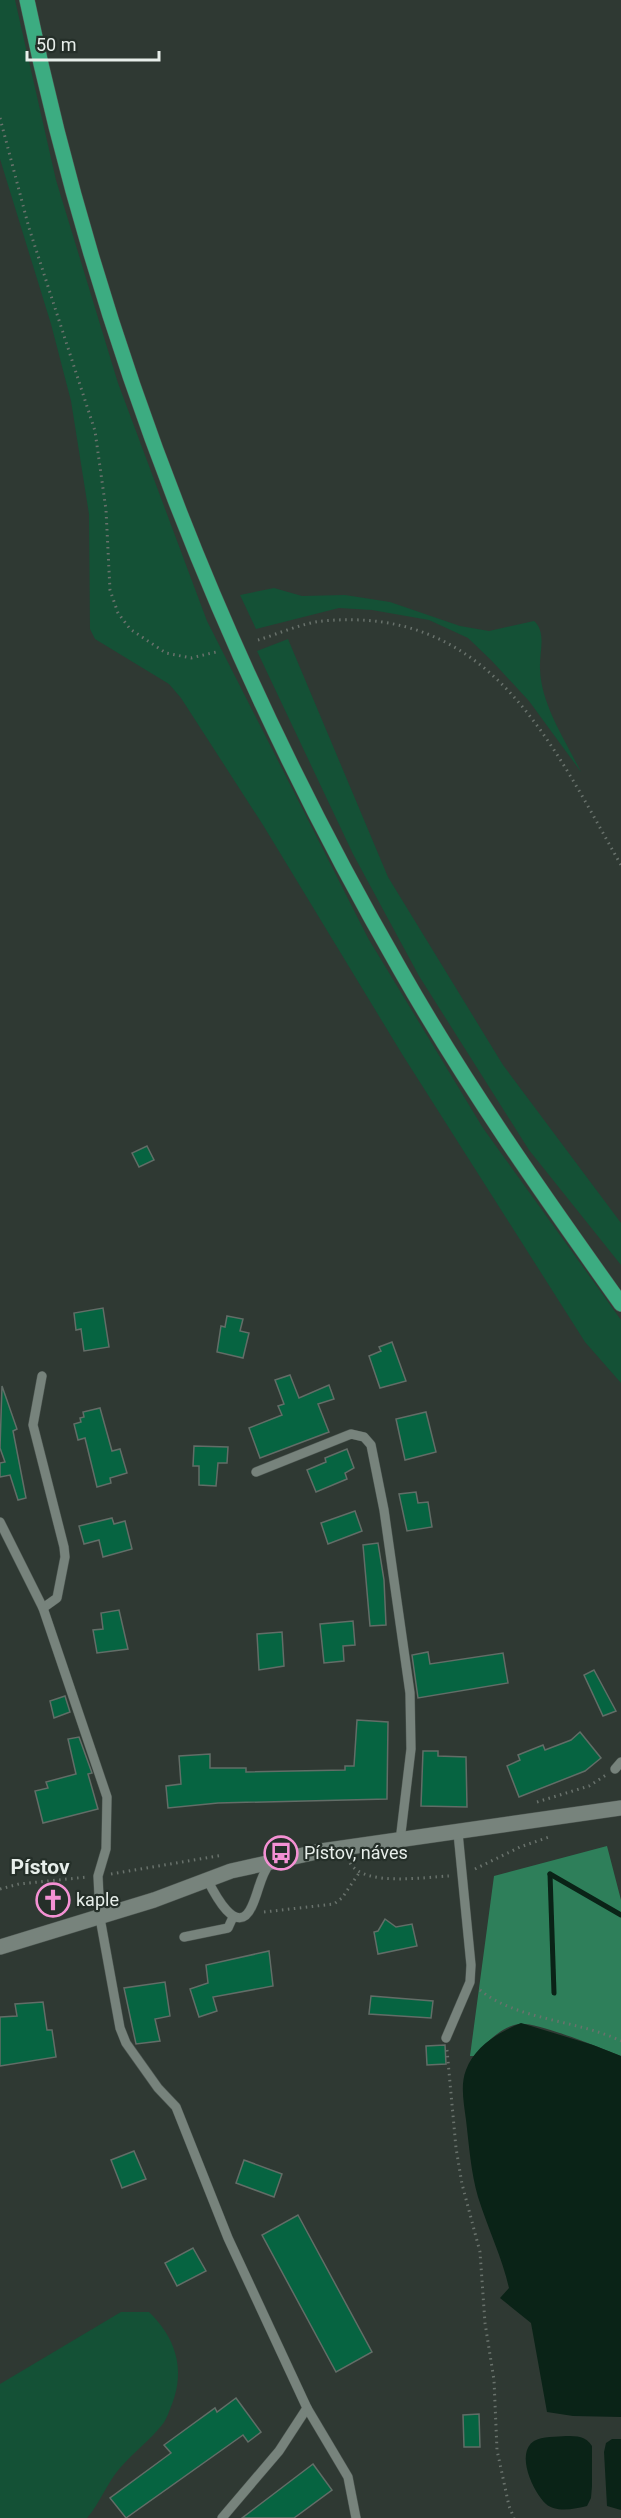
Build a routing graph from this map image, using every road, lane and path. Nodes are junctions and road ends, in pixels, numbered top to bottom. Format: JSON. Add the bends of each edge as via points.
{"nodes":[{"id":1,"x":27,"y":0,"type":"edge"},
{"id":2,"x":0,"y":118,"type":"edge"},
{"id":3,"x":258,"y":640,"type":"dead end"},
{"id":4,"x":216,"y":652,"type":"dead end"},
{"id":5,"x":621,"y":864,"type":"edge"},
{"id":6,"x":621,"y":1304,"type":"edge"},
{"id":7,"x":42,"y":1376,"type":"dead end"},
{"id":8,"x":256,"y":1472,"type":"dead end"},
{"id":9,"x":0,"y":1522,"type":"edge"},
{"id":10,"x":42,"y":1608,"type":"junction"},
{"id":11,"x":621,"y":1808,"type":"edge"},
{"id":12,"x":458,"y":1833,"type":"junction"},
{"id":13,"x":554,"y":1835,"type":"dead end"},
{"id":14,"x":400,"y":1841,"type":"junction"},
{"id":15,"x":342,"y":1848,"type":"junction"},
{"id":16,"x":272,"y":1861,"type":"junction"},
{"id":17,"x":359,"y":1873,"type":"junction"},
{"id":18,"x":462,"y":1875,"type":"junction"},
{"id":19,"x":99,"y":1876,"type":"junction"},
{"id":20,"x":207,"y":1878,"type":"junction"},
{"id":21,"x":0,"y":1889,"type":"edge"},
{"id":22,"x":251,"y":1908,"type":"junction"},
{"id":23,"x":233,"y":1917,"type":"junction"},
{"id":24,"x":100,"y":1918,"type":"junction"},
{"id":25,"x":184,"y":1937,"type":"dead end"},
{"id":26,"x":0,"y":1947,"type":"edge"},
{"id":27,"x":470,"y":1982,"type":"junction"},
{"id":28,"x":446,"y":2038,"type":"joint"},
{"id":29,"x":621,"y":2041,"type":"edge"},
{"id":30,"x":307,"y":2408,"type":"junction"},
{"id":31,"x":222,"y":2518,"type":"edge"},
{"id":32,"x":356,"y":2518,"type":"edge"},
{"id":33,"x":514,"y":2518,"type":"edge"}],
"edges":[{"from":1,"to":6,"type":"main road","via":[[96,272],[134,391],[222,617],[284,752],[402,974],[520,1162]]},
{"from":2,"to":4,"type":"path","via":[[29,228],[95,431],[106,510],[110,590],[118,613],[130,628],[166,653],[190,658]]},
{"from":3,"to":5,"type":"path","via":[[320,621],[369,620],[399,625],[458,647],[496,676],[542,730]]},
{"from":7,"to":10,"type":"lane","via":[[33,1425],[65,1557],[57,1598]]},
{"from":8,"to":14,"type":"lane","via":[[351,1434],[364,1437],[370,1445],[384,1510],[410,1693],[411,1749]]},
{"from":9,"to":10,"type":"lane"},
{"from":10,"to":19,"type":"lane","via":[[107,1797],[106,1849]]},
{"from":11,"to":12,"type":"street"},
{"from":12,"to":14,"type":"street"},
{"from":12,"to":18,"type":"lane"},
{"from":13,"to":18,"type":"path"},
{"from":14,"to":15,"type":"street"},
{"from":15,"to":16,"type":"street"},
{"from":15,"to":17,"type":"path"},
{"from":16,"to":20,"type":"street"},
{"from":16,"to":22,"type":"lane","via":[[261,1878]]},
{"from":17,"to":18,"type":"path","via":[[375,1877]]},
{"from":17,"to":22,"type":"path","via":[[334,1904],[264,1912]]},
{"from":18,"to":27,"type":"lane","via":[[469,1925]]},
{"from":19,"to":21,"type":"path"},
{"from":19,"to":24,"type":"lane"},
{"from":20,"to":23,"type":"lane","via":[[226,1912]]},
{"from":20,"to":24,"type":"street"},
{"from":22,"to":23,"type":"lane","via":[[245,1915]]},
{"from":23,"to":25,"type":"lane","via":[[228,1928]]},
{"from":24,"to":26,"type":"street"},
{"from":24,"to":30,"type":"lane","via":[[109,1978],[126,2043],[176,2107],[228,2238]]},
{"from":27,"to":28,"type":"lane"},
{"from":27,"to":29,"type":"path","via":[[496,2003],[599,2030]]},
{"from":28,"to":33,"type":"path","via":[[456,2148],[480,2252],[498,2451]]},
{"from":30,"to":31,"type":"lane","via":[[279,2451]]},
{"from":30,"to":32,"type":"lane","via":[[348,2477]]}]}
